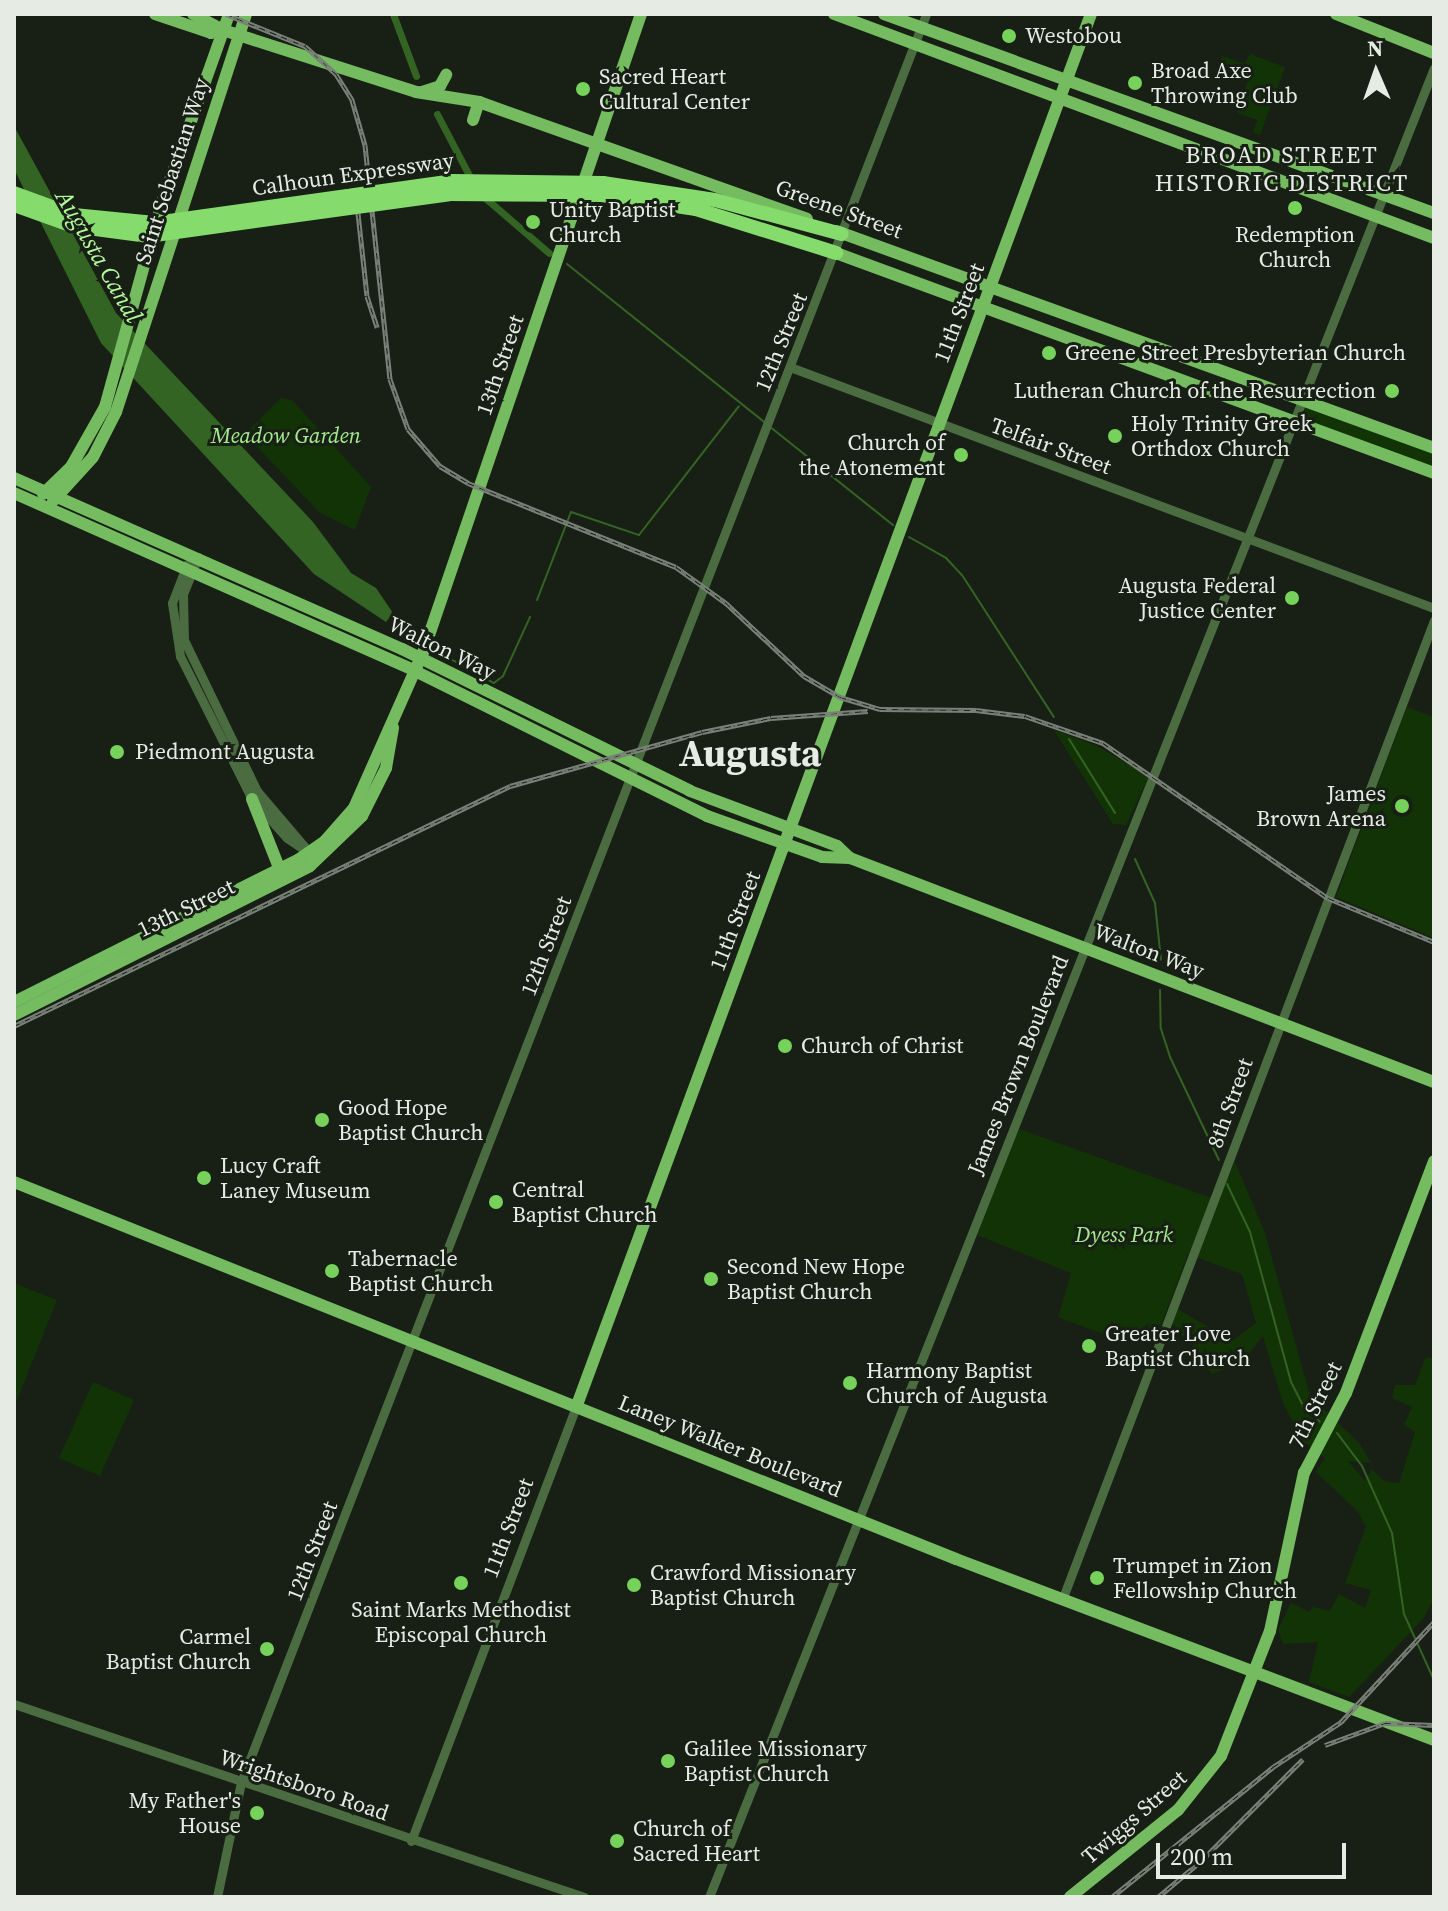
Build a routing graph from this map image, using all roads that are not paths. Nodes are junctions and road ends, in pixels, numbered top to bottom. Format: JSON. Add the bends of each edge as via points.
{"nodes":[{"id":1,"x":155,"y":14,"type":"edge"},
{"id":2,"x":221,"y":14,"type":"edge"},
{"id":3,"x":229,"y":14,"type":"edge"},
{"id":4,"x":247,"y":14,"type":"edge"},
{"id":5,"x":641,"y":14,"type":"edge"},
{"id":6,"x":834,"y":14,"type":"edge"},
{"id":7,"x":884,"y":14,"type":"edge"},
{"id":8,"x":1091,"y":14,"type":"edge"},
{"id":9,"x":1336,"y":14,"type":"edge"},
{"id":10,"x":196,"y":15,"type":"edge"},
{"id":11,"x":923,"y":20,"type":"edge"},
{"id":12,"x":223,"y":30,"type":"junction"},
{"id":13,"x":238,"y":34,"type":"junction"},
{"id":14,"x":262,"y":41,"type":"junction"},
{"id":15,"x":915,"y":42,"type":"junction"},
{"id":16,"x":1434,"y":53,"type":"edge"},
{"id":17,"x":1434,"y":68,"type":"edge"},
{"id":18,"x":446,"y":75,"type":"dead end"},
{"id":19,"x":1068,"y":78,"type":"junction"},
{"id":20,"x":416,"y":92,"type":"junction"},
{"id":21,"x":1061,"y":97,"type":"junction"},
{"id":22,"x":479,"y":102,"type":"junction"},
{"id":23,"x":473,"y":120,"type":"dead end"},
{"id":24,"x":597,"y":143,"type":"junction"},
{"id":25,"x":171,"y":177,"type":"junction"},
{"id":26,"x":189,"y":183,"type":"junction"},
{"id":27,"x":602,"y":189,"type":"junction"},
{"id":28,"x":14,"y":193,"type":"edge"},
{"id":29,"x":1385,"y":194,"type":"junction"},
{"id":30,"x":14,"y":205,"type":"edge"},
{"id":31,"x":1434,"y":213,"type":"edge"},
{"id":32,"x":1376,"y":216,"type":"junction"},
{"id":33,"x":842,"y":234,"type":"junction"},
{"id":34,"x":1434,"y":238,"type":"edge"},
{"id":35,"x":836,"y":253,"type":"junction"},
{"id":36,"x":992,"y":285,"type":"junction"},
{"id":37,"x":984,"y":306,"type":"junction"},
{"id":38,"x":790,"y":367,"type":"junction"},
{"id":39,"x":1304,"y":400,"type":"junction"},
{"id":40,"x":1296,"y":421,"type":"junction"},
{"id":41,"x":940,"y":425,"type":"junction"},
{"id":42,"x":1434,"y":448,"type":"edge"},
{"id":43,"x":1434,"y":473,"type":"edge"},
{"id":44,"x":75,"y":474,"type":"junction"},
{"id":45,"x":14,"y":478,"type":"edge"},
{"id":46,"x":14,"y":493,"type":"edge"},
{"id":47,"x":52,"y":493,"type":"junction"},
{"id":48,"x":42,"y":505,"type":"junction"},
{"id":49,"x":84,"y":506,"type":"junction"},
{"id":50,"x":1247,"y":538,"type":"junction"},
{"id":51,"x":194,"y":555,"type":"junction"},
{"id":52,"x":189,"y":569,"type":"junction"},
{"id":53,"x":1434,"y":608,"type":"edge"},
{"id":54,"x":1434,"y":620,"type":"edge"},
{"id":55,"x":419,"y":660,"type":"junction"},
{"id":56,"x":635,"y":765,"type":"junction"},
{"id":57,"x":629,"y":780,"type":"junction"},
{"id":58,"x":252,"y":799,"type":"junction"},
{"id":59,"x":791,"y":829,"type":"junction"},
{"id":60,"x":785,"y":845,"type":"junction"},
{"id":61,"x":315,"y":856,"type":"junction"},
{"id":62,"x":850,"y":858,"type":"junction"},
{"id":63,"x":280,"y":870,"type":"junction"},
{"id":64,"x":1085,"y":948,"type":"junction"},
{"id":65,"x":14,"y":1002,"type":"edge"},
{"id":66,"x":14,"y":1015,"type":"edge"},
{"id":67,"x":1280,"y":1022,"type":"junction"},
{"id":68,"x":1434,"y":1082,"type":"edge"},
{"id":69,"x":1434,"y":1161,"type":"edge"},
{"id":70,"x":14,"y":1182,"type":"edge"},
{"id":71,"x":414,"y":1341,"type":"junction"},
{"id":72,"x":577,"y":1405,"type":"junction"},
{"id":73,"x":858,"y":1518,"type":"junction"},
{"id":74,"x":1062,"y":1600,"type":"junction"},
{"id":75,"x":1255,"y":1673,"type":"junction"},
{"id":76,"x":14,"y":1704,"type":"edge"},
{"id":77,"x":1434,"y":1740,"type":"edge"},
{"id":78,"x":241,"y":1782,"type":"junction"},
{"id":79,"x":411,"y":1841,"type":"junction"},
{"id":80,"x":217,"y":1897,"type":"edge"},
{"id":81,"x":584,"y":1897,"type":"edge"},
{"id":82,"x":709,"y":1897,"type":"edge"},
{"id":83,"x":1070,"y":1897,"type":"edge"}],
"edges":[{"from":1,"to":12,"type":"main road","name":"Greene Street","via":[[211,33]]},
{"from":2,"to":10,"type":"main road"},
{"from":3,"to":12,"type":"main road","name":"Saint Sebastian Way"},
{"from":4,"to":13,"type":"main road","name":"Saint Sebastian Way"},
{"from":4,"to":14,"type":"main road"},
{"from":5,"to":24,"type":"main road","name":"13th Street"},
{"from":6,"to":15,"type":"main road"},
{"from":7,"to":11,"type":"main road"},
{"from":8,"to":19,"type":"main road","name":"11th Street"},
{"from":9,"to":16,"type":"main road"},
{"from":10,"to":12,"type":"main road","name":"Greene Street"},
{"from":11,"to":15,"type":"street","name":"12th Street"},
{"from":11,"to":19,"type":"main road"},
{"from":12,"to":13,"type":"main road","name":"Greene Street"},
{"from":12,"to":25,"type":"main road","name":"Saint Sebastian Way"},
{"from":13,"to":14,"type":"main road","name":"Greene Street"},
{"from":13,"to":26,"type":"main road","name":"Saint Sebastian Way"},
{"from":14,"to":20,"type":"main road","name":"Greene Street"},
{"from":15,"to":21,"type":"main road"},
{"from":15,"to":33,"type":"street","name":"12th Street"},
{"from":17,"to":29,"type":"street","name":"James Brown Boulevard"},
{"from":18,"to":20,"type":"main road","via":[[435,90]]},
{"from":19,"to":21,"type":"main road","name":"11th Street"},
{"from":19,"to":29,"type":"main road"},
{"from":20,"to":22,"type":"main road","name":"Greene Street"},
{"from":21,"to":32,"type":"main road"},
{"from":21,"to":36,"type":"main road","name":"11th Street"},
{"from":22,"to":23,"type":"main road"},
{"from":22,"to":24,"type":"main road","name":"Greene Street"},
{"from":24,"to":33,"type":"main road","name":"Greene Street"},
{"from":24,"to":55,"type":"main road","name":"13th Street"},
{"from":25,"to":26,"type":"main road"},
{"from":25,"to":44,"type":"main road","name":"Saint Sebastian Way","bridge":true,"via":[[105,407]]},
{"from":26,"to":44,"type":"main road","name":"Saint Sebastian Way","bridge":true,"via":[[116,412]]},
{"from":27,"to":28,"type":"highway","name":"Calhoun Expressway","bridge":true,"via":[[452,181],[155,223],[74,215]]},
{"from":27,"to":30,"type":"highway","name":"Calhoun Expressway","bridge":true,"via":[[449,194],[148,236],[73,226]]},
{"from":27,"to":33,"type":"highway","name":"Calhoun Expressway","via":[[715,200]]},
{"from":27,"to":35,"type":"highway","name":"Calhoun Expressway","via":[[696,209]]},
{"from":29,"to":31,"type":"main road"},
{"from":29,"to":32,"type":"street","name":"James Brown Boulevard"},
{"from":32,"to":34,"type":"main road"},
{"from":32,"to":39,"type":"street","name":"James Brown Boulevard"},
{"from":33,"to":35,"type":"street","name":"12th Street"},
{"from":33,"to":36,"type":"main road","name":"Greene Street"},
{"from":35,"to":37,"type":"main road","name":"Greene Street"},
{"from":35,"to":38,"type":"street","name":"12th Street"},
{"from":36,"to":37,"type":"main road","name":"11th Street"},
{"from":36,"to":39,"type":"main road","name":"Greene Street"},
{"from":37,"to":40,"type":"main road","name":"Greene Street"},
{"from":37,"to":41,"type":"main road","name":"11th Street"},
{"from":38,"to":41,"type":"street","name":"Telfair Street"},
{"from":38,"to":56,"type":"street","name":"12th Street"},
{"from":39,"to":40,"type":"street","name":"James Brown Boulevard"},
{"from":39,"to":42,"type":"main road","name":"Greene Street"},
{"from":40,"to":43,"type":"main road","name":"Greene Street"},
{"from":40,"to":50,"type":"street","name":"James Brown Boulevard"},
{"from":41,"to":50,"type":"street","name":"Telfair Street"},
{"from":41,"to":59,"type":"main road","name":"11th Street"},
{"from":44,"to":47,"type":"main road","name":"Saint Sebastian Way"},
{"from":44,"to":49,"type":"main road"},
{"from":45,"to":47,"type":"main road","name":"Walton Way"},
{"from":46,"to":48,"type":"main road","name":"Walton Way"},
{"from":47,"to":48,"type":"main road","name":"Saint Sebastian Way"},
{"from":47,"to":49,"type":"main road","name":"Walton Way"},
{"from":48,"to":52,"type":"main road","name":"Walton Way"},
{"from":49,"to":51,"type":"main road","name":"Walton Way"},
{"from":50,"to":53,"type":"street","name":"Telfair Street"},
{"from":50,"to":64,"type":"street","name":"James Brown Boulevard"},
{"from":51,"to":52,"type":"street"},
{"from":51,"to":55,"type":"main road","name":"Walton Way"},
{"from":52,"to":55,"type":"main road","name":"Walton Way"},
{"from":52,"to":58,"type":"street","via":[[172,603],[176,646]]},
{"from":52,"to":61,"type":"street","via":[[180,611],[188,651],[257,791]]},
{"from":54,"to":67,"type":"street","name":"8th Street"},
{"from":55,"to":56,"type":"main road","name":"Walton Way"},
{"from":55,"to":57,"type":"main road","name":"Walton Way"},
{"from":55,"to":61,"type":"main road","name":"13th Street","via":[[354,808]]},
{"from":56,"to":57,"type":"street","name":"12th Street"},
{"from":56,"to":59,"type":"main road","name":"Walton Way"},
{"from":57,"to":60,"type":"main road","name":"Walton Way"},
{"from":57,"to":71,"type":"street","name":"12th Street"},
{"from":58,"to":61,"type":"street","via":[[287,838]]},
{"from":58,"to":63,"type":"main road"},
{"from":59,"to":60,"type":"main road","name":"11th Street"},
{"from":59,"to":62,"type":"main road","name":"Walton Way","via":[[837,846]]},
{"from":60,"to":62,"type":"main road","name":"Walton Way","via":[[822,857]]},
{"from":60,"to":72,"type":"main road","name":"11th Street"},
{"from":61,"to":63,"type":"main road"},
{"from":61,"to":66,"type":"main road","name":"13th Street","via":[[281,884]]},
{"from":62,"to":64,"type":"main road","name":"Walton Way"},
{"from":63,"to":65,"type":"main road"},
{"from":64,"to":67,"type":"main road","name":"Walton Way"},
{"from":64,"to":73,"type":"street","name":"James Brown Boulevard"},
{"from":67,"to":68,"type":"main road","name":"Walton Way"},
{"from":67,"to":74,"type":"street","name":"8th Street"},
{"from":69,"to":75,"type":"main road","name":"7th Street","via":[[1335,1417],[1300,1484],[1283,1577]]},
{"from":70,"to":71,"type":"main road","name":"Laney Walker Boulevard"},
{"from":71,"to":72,"type":"main road","name":"Laney Walker Boulevard"},
{"from":71,"to":78,"type":"street","name":"12th Street"},
{"from":72,"to":73,"type":"main road","name":"Laney Walker Boulevard"},
{"from":72,"to":79,"type":"street","name":"11th Street"},
{"from":73,"to":74,"type":"main road","name":"Laney Walker Boulevard"},
{"from":73,"to":82,"type":"street","name":"James Brown Boulevard"},
{"from":74,"to":75,"type":"main road","name":"Laney Walker Boulevard"},
{"from":75,"to":77,"type":"main road","name":"Laney Walker Boulevard"},
{"from":75,"to":83,"type":"main road","name":"Twiggs Street","via":[[1221,1756],[1200,1789]]},
{"from":76,"to":78,"type":"street","name":"Wrightsboro Road"},
{"from":78,"to":79,"type":"street","name":"Wrightsboro Road"},
{"from":78,"to":80,"type":"street","name":"12th Street"},
{"from":79,"to":81,"type":"street","name":"Wrightsboro Road"}]}
